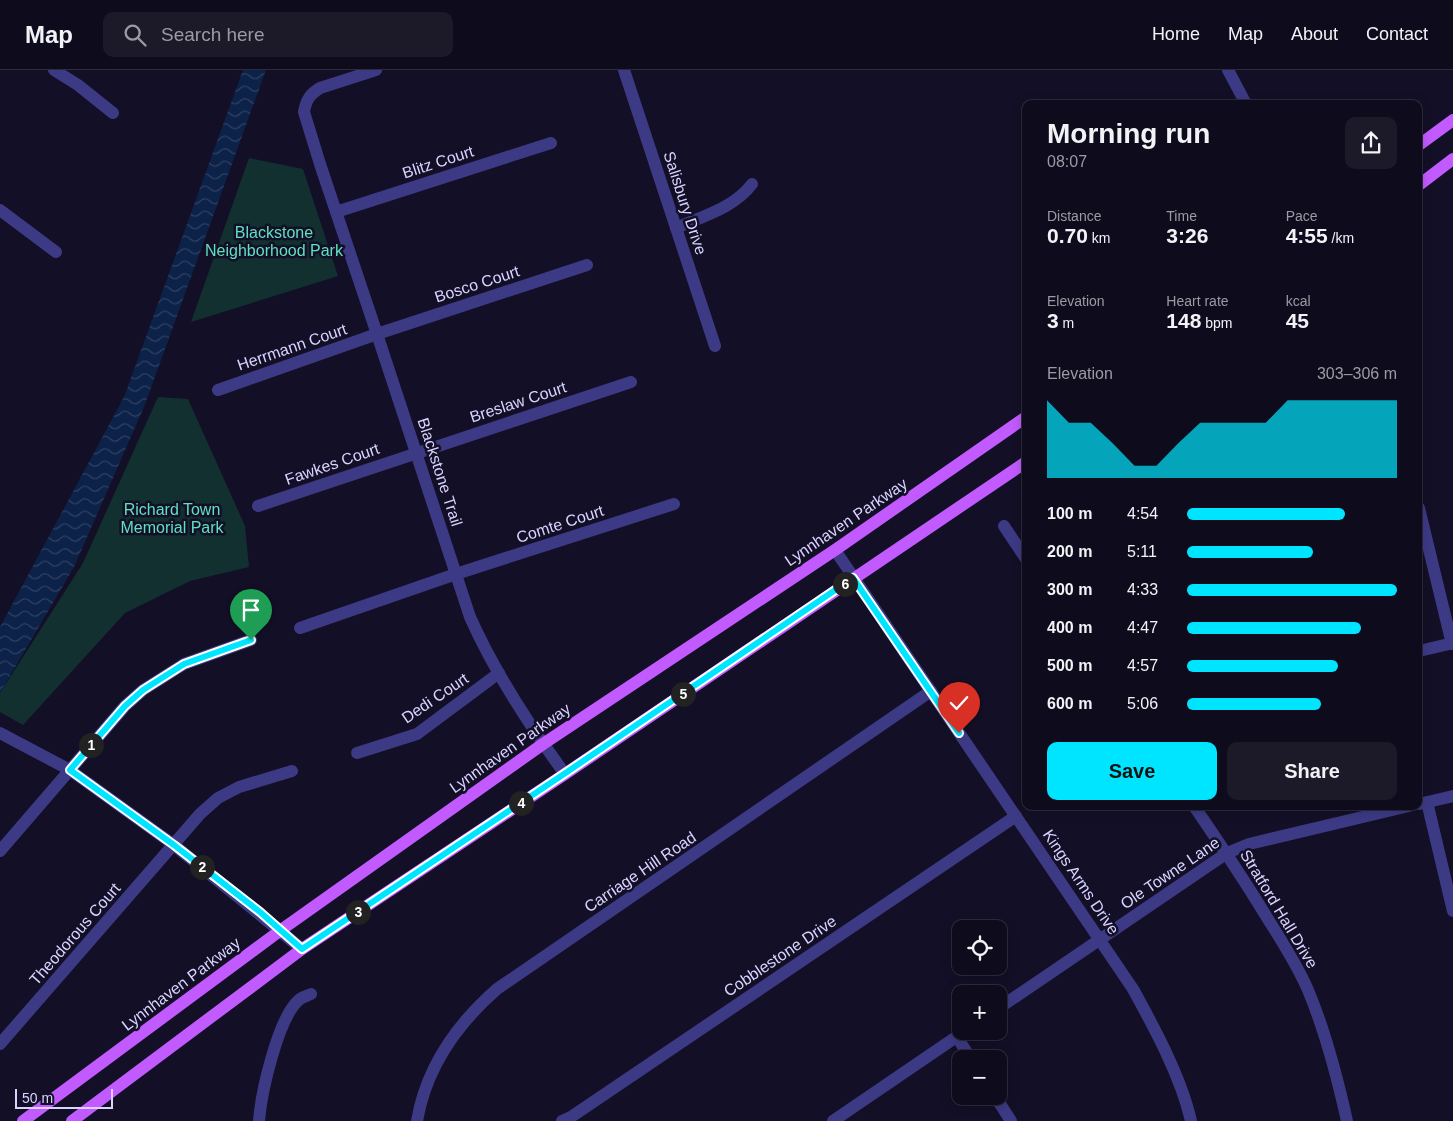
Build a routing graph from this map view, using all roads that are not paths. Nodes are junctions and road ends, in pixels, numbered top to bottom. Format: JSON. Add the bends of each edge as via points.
{"nodes":[{"id":1,"x":54,"y":70,"type":"edge"},
{"id":2,"x":376,"y":70,"type":"edge"},
{"id":3,"x":624,"y":70,"type":"edge"},
{"id":4,"x":1228,"y":70,"type":"edge"},
{"id":5,"x":1244,"y":100,"type":"edge"},
{"id":6,"x":113,"y":113,"type":"dead end"},
{"id":7,"x":1453,"y":120,"type":"edge"},
{"id":8,"x":550,"y":143,"type":"dead end"},
{"id":9,"x":1422,"y":143,"type":"edge"},
{"id":10,"x":1453,"y":151,"type":"edge"},
{"id":11,"x":1453,"y":158,"type":"edge"},
{"id":12,"x":1441,"y":167,"type":"junction"},
{"id":13,"x":1422,"y":183,"type":"edge"},
{"id":14,"x":752,"y":184,"type":"dead end"},
{"id":15,"x":0,"y":210,"type":"edge"},
{"id":16,"x":336,"y":212,"type":"junction"},
{"id":17,"x":676,"y":228,"type":"junction"},
{"id":18,"x":56,"y":252,"type":"dead end"},
{"id":19,"x":587,"y":265,"type":"dead end"},
{"id":20,"x":378,"y":334,"type":"junction"},
{"id":21,"x":715,"y":346,"type":"dead end"},
{"id":22,"x":631,"y":382,"type":"dead end"},
{"id":23,"x":218,"y":390,"type":"dead end"},
{"id":24,"x":1022,"y":420,"type":"edge"},
{"id":25,"x":416,"y":453,"type":"junction"},
{"id":26,"x":1022,"y":465,"type":"edge"},
{"id":27,"x":674,"y":504,"type":"dead end"},
{"id":28,"x":258,"y":506,"type":"dead end"},
{"id":29,"x":1422,"y":520,"type":"edge"},
{"id":30,"x":1004,"y":526,"type":"dead end"},
{"id":31,"x":835,"y":550,"type":"junction"},
{"id":32,"x":1022,"y":553,"type":"edge"},
{"id":33,"x":456,"y":574,"type":"junction"},
{"id":34,"x":853,"y":578,"type":"junction"},
{"id":35,"x":300,"y":628,"type":"dead end"},
{"id":36,"x":251,"y":640,"type":"dead end"},
{"id":37,"x":1452,"y":644,"type":"edge"},
{"id":38,"x":1422,"y":650,"type":"edge"},
{"id":39,"x":499,"y":673,"type":"junction"},
{"id":40,"x":931,"y":691,"type":"junction"},
{"id":41,"x":0,"y":733,"type":"edge"},
{"id":42,"x":543,"y":744,"type":"junction"},
{"id":43,"x":356,"y":753,"type":"dead end"},
{"id":44,"x":70,"y":770,"type":"junction"},
{"id":45,"x":292,"y":770,"type":"dead end"},
{"id":46,"x":564,"y":774,"type":"junction"},
{"id":47,"x":1453,"y":796,"type":"edge"},
{"id":48,"x":1423,"y":803,"type":"edge"},
{"id":49,"x":1197,"y":810,"type":"edge"},
{"id":50,"x":1392,"y":810,"type":"edge"},
{"id":51,"x":1016,"y":816,"type":"junction"},
{"id":52,"x":174,"y":845,"type":"junction"},
{"id":53,"x":0,"y":850,"type":"edge"},
{"id":54,"x":1227,"y":853,"type":"junction"},
{"id":55,"x":1453,"y":912,"type":"edge"},
{"id":56,"x":281,"y":930,"type":"junction"},
{"id":57,"x":1100,"y":939,"type":"junction"},
{"id":58,"x":302,"y":949,"type":"junction"},
{"id":59,"x":311,"y":994,"type":"dead end"},
{"id":60,"x":1007,"y":1003,"type":"edge"},
{"id":61,"x":952,"y":1040,"type":"edge"},
{"id":62,"x":0,"y":1044,"type":"edge"},
{"id":63,"x":1001,"y":1105,"type":"edge"},
{"id":64,"x":23,"y":1121,"type":"edge"},
{"id":65,"x":72,"y":1121,"type":"edge"},
{"id":66,"x":259,"y":1121,"type":"edge"},
{"id":67,"x":417,"y":1121,"type":"edge"},
{"id":68,"x":562,"y":1121,"type":"edge"},
{"id":69,"x":833,"y":1121,"type":"edge"},
{"id":70,"x":1011,"y":1121,"type":"edge"},
{"id":71,"x":1191,"y":1121,"type":"edge"},
{"id":72,"x":1347,"y":1121,"type":"edge"}],
"edges":[{"from":1,"to":6,"type":"street"},
{"from":2,"to":16,"type":"street","name":"Blackstone Trail","via":[[320,88],[308,97],[304,112]]},
{"from":3,"to":17,"type":"street","name":"Salisbury Drive"},
{"from":4,"to":5,"type":"street"},
{"from":7,"to":9,"type":"main road"},
{"from":8,"to":16,"type":"street","name":"Blitz Court"},
{"from":10,"to":12,"type":"main road"},
{"from":11,"to":12,"type":"main road"},
{"from":12,"to":13,"type":"main road"},
{"from":14,"to":17,"type":"street","via":[[733,203]]},
{"from":15,"to":18,"type":"street"},
{"from":16,"to":20,"type":"street","name":"Blackstone Trail"},
{"from":17,"to":21,"type":"street","name":"Salisbury Drive"},
{"from":19,"to":20,"type":"street","name":"Bosco Court"},
{"from":20,"to":23,"type":"street","name":"Herrmann Court"},
{"from":20,"to":25,"type":"street","name":"Blackstone Trail"},
{"from":22,"to":25,"type":"street","name":"Breslaw Court"},
{"from":24,"to":31,"type":"main road","name":"Lynnhaven Parkway"},
{"from":25,"to":28,"type":"street","name":"Fawkes Court"},
{"from":25,"to":33,"type":"street","name":"Blackstone Trail"},
{"from":26,"to":34,"type":"main road"},
{"from":27,"to":33,"type":"street","name":"Comte Court"},
{"from":29,"to":37,"type":"street"},
{"from":30,"to":32,"type":"street"},
{"from":31,"to":34,"type":"street","name":"Kings Arms Drive"},
{"from":31,"to":42,"type":"main road","name":"Lynnhaven Parkway"},
{"from":33,"to":35,"type":"street","name":"Comte Court"},
{"from":33,"to":39,"type":"street","name":"Blackstone Trail","via":[[470,617]]},
{"from":34,"to":40,"type":"street","name":"Kings Arms Drive"},
{"from":34,"to":46,"type":"main road"},
{"from":36,"to":44,"type":"street","via":[[184,664],[143,690],[125,706]]},
{"from":37,"to":38,"type":"street"},
{"from":39,"to":42,"type":"street","name":"Blackstone Trail"},
{"from":39,"to":43,"type":"street","name":"Dedi Court","via":[[417,734]]},
{"from":40,"to":51,"type":"street","name":"Kings Arms Drive"},
{"from":40,"to":67,"type":"street","name":"Carriage Hill Road","via":[[492,994],[464,1021],[444,1049],[426,1088]]},
{"from":41,"to":44,"type":"street"},
{"from":42,"to":46,"type":"street","name":"Blackstone Trail"},
{"from":42,"to":56,"type":"main road","name":"Lynnhaven Parkway"},
{"from":44,"to":52,"type":"street"},
{"from":44,"to":53,"type":"street"},
{"from":45,"to":52,"type":"street","name":"Theodorous Court","via":[[239,787],[218,798]]},
{"from":46,"to":58,"type":"main road"},
{"from":47,"to":48,"type":"street"},
{"from":48,"to":55,"type":"street"},
{"from":49,"to":54,"type":"street","name":"Stratford Hall Drive"},
{"from":50,"to":54,"type":"street","name":"Ole Towne Lane","via":[[1249,844]]},
{"from":51,"to":57,"type":"street","name":"Kings Arms Drive"},
{"from":51,"to":68,"type":"street","name":"Cobblestone Drive"},
{"from":52,"to":56,"type":"street"},
{"from":52,"to":62,"type":"street","name":"Theodorous Court"},
{"from":54,"to":57,"type":"street","name":"Ole Towne Lane"},
{"from":54,"to":72,"type":"street","name":"Stratford Hall Drive","via":[[1289,953],[1307,989],[1322,1025]]},
{"from":56,"to":58,"type":"street"},
{"from":56,"to":64,"type":"main road","name":"Lynnhaven Parkway"},
{"from":57,"to":60,"type":"street","name":"Ole Towne Lane"},
{"from":57,"to":71,"type":"street","name":"Kings Arms Drive","via":[[1134,989],[1154,1027]]},
{"from":58,"to":65,"type":"main road"},
{"from":59,"to":66,"type":"street","via":[[292,1008],[278,1037]]},
{"from":61,"to":69,"type":"street"},
{"from":63,"to":70,"type":"street"}]}
